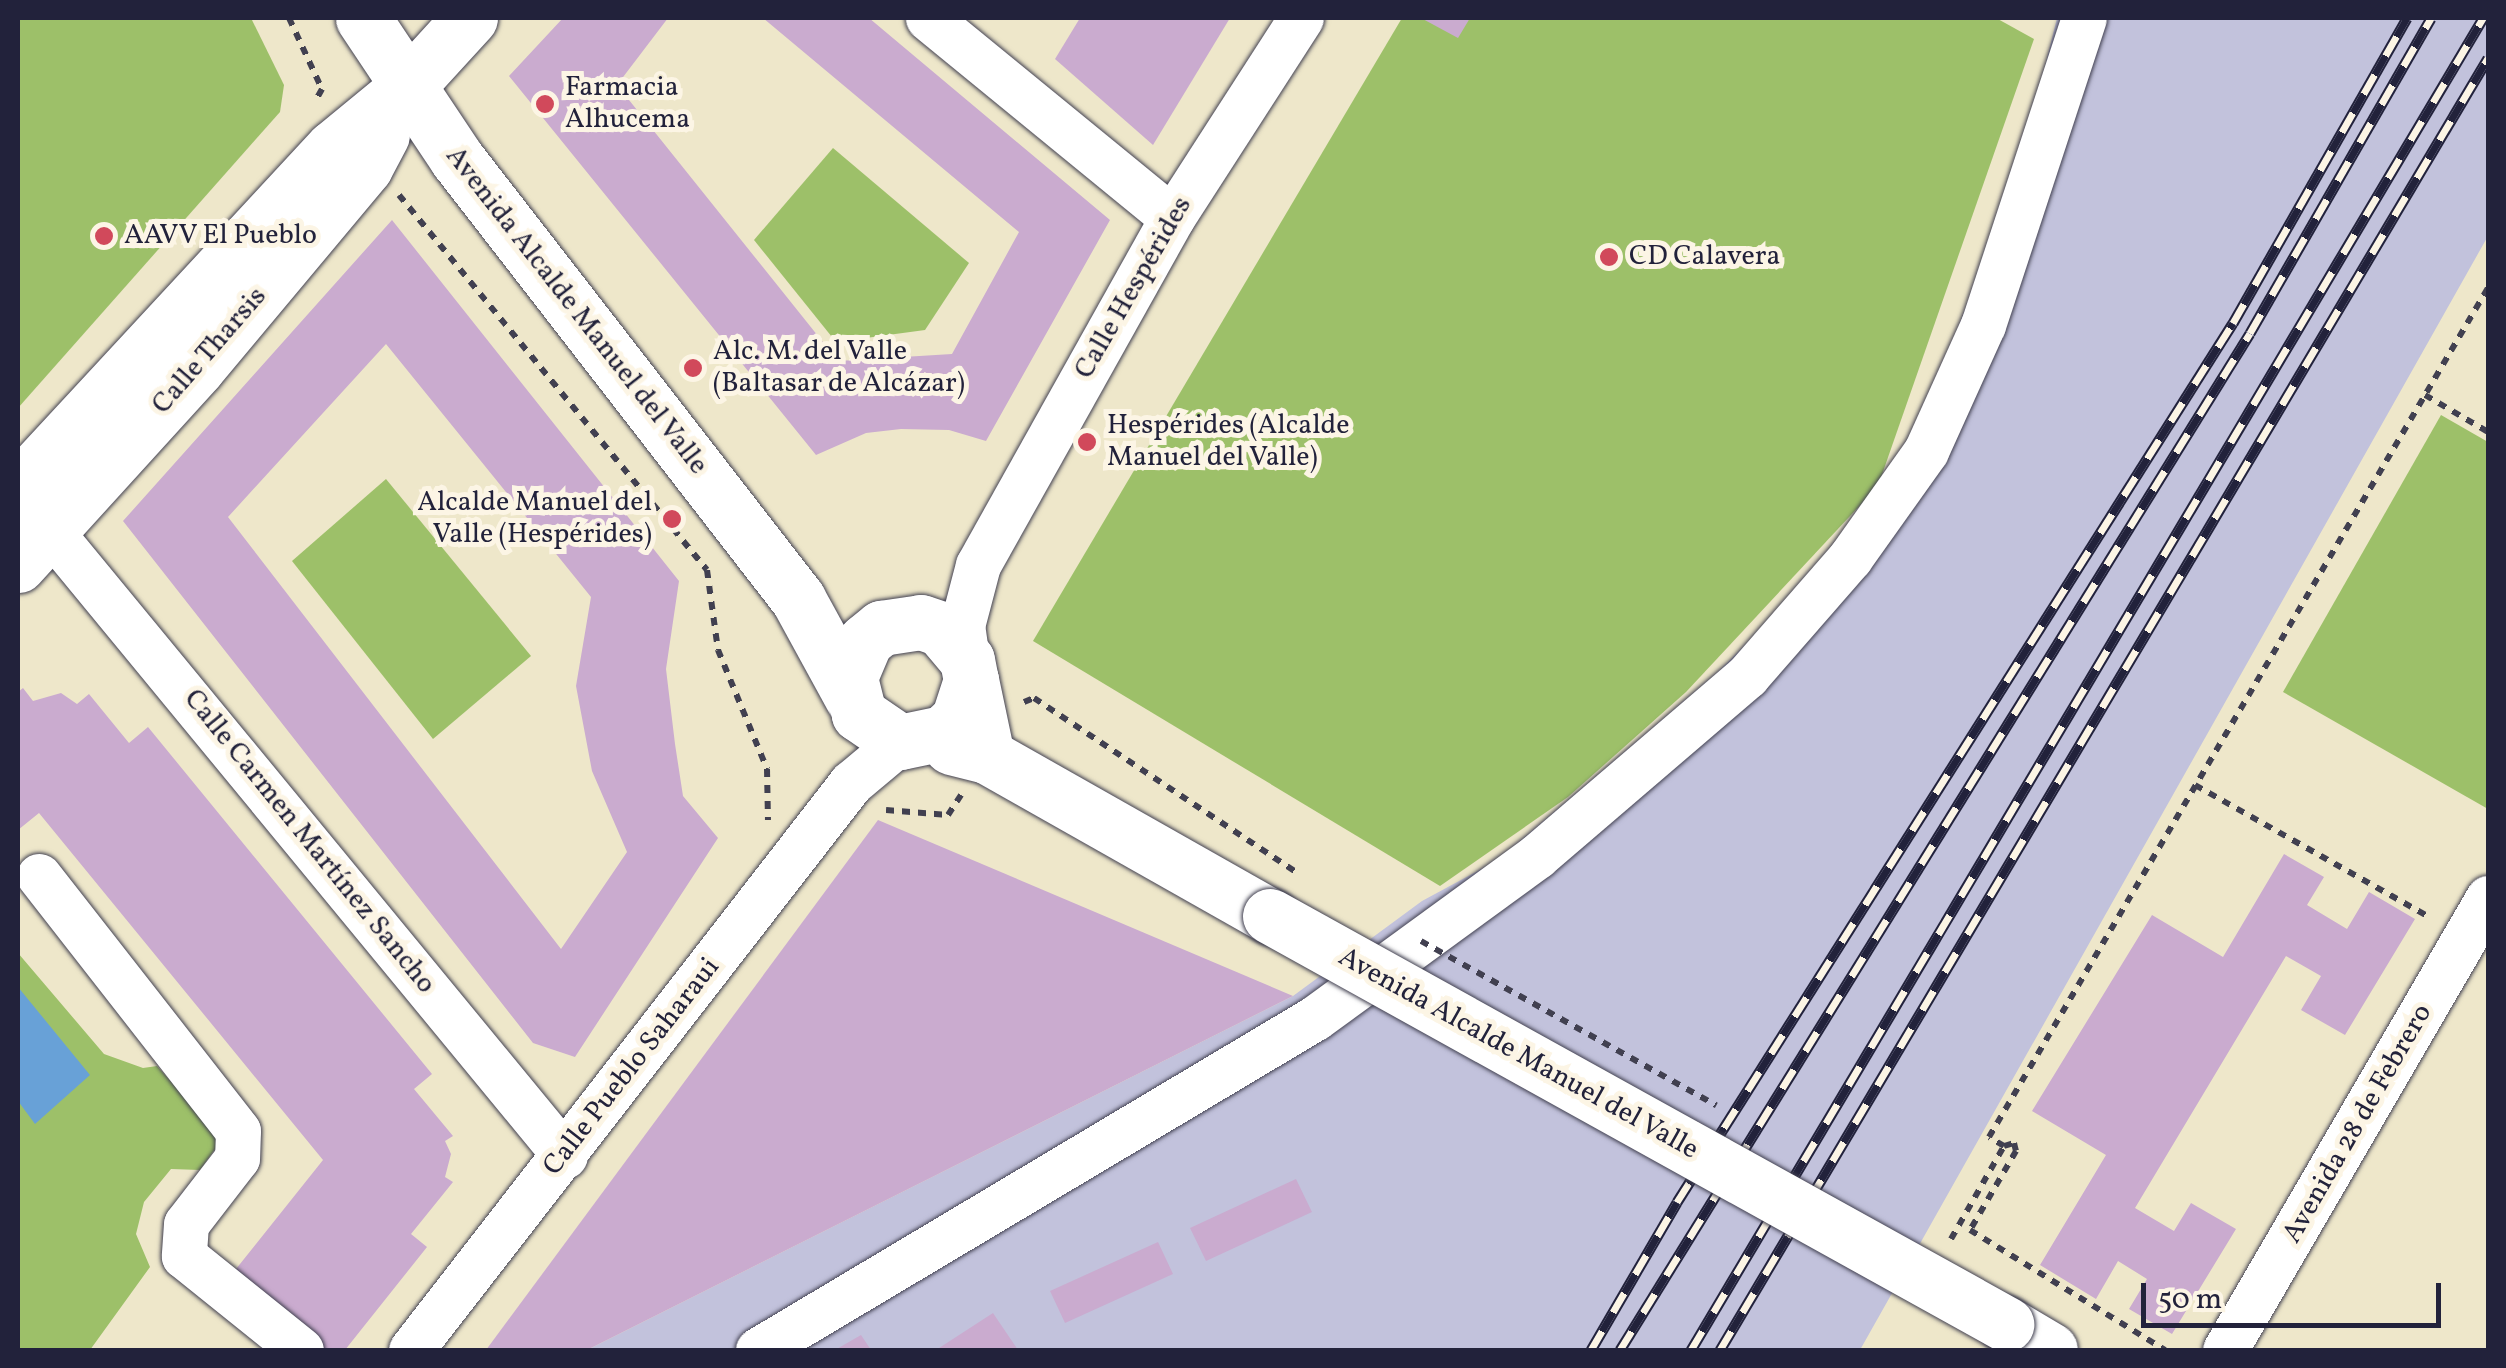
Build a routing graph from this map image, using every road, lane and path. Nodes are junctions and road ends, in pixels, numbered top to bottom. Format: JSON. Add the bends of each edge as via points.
{"nodes":[{"id":1,"x":289,"y":18,"type":"edge"},
{"id":2,"x":363,"y":18,"type":"edge"},
{"id":3,"x":470,"y":18,"type":"edge"},
{"id":4,"x":928,"y":18,"type":"edge"},
{"id":5,"x":1301,"y":18,"type":"edge"},
{"id":6,"x":2084,"y":18,"type":"edge"},
{"id":7,"x":406,"y":88,"type":"junction"},
{"id":8,"x":349,"y":157,"type":"junction"},
{"id":9,"x":1172,"y":218,"type":"junction"},
{"id":10,"x":2488,"y":288,"type":"edge"},
{"id":11,"x":2426,"y":395,"type":"junction"},
{"id":12,"x":2488,"y":432,"type":"edge"},
{"id":13,"x":26,"y":518,"type":"edge"},
{"id":14,"x":978,"y":565,"type":"junction"},
{"id":15,"x":798,"y":599,"type":"junction"},
{"id":16,"x":894,"y":624,"type":"junction"},
{"id":17,"x":969,"y":670,"type":"junction"},
{"id":18,"x":1021,"y":703,"type":"dead end"},
{"id":19,"x":884,"y":723,"type":"junction"},
{"id":20,"x":987,"y":756,"type":"junction"},
{"id":21,"x":2195,"y":786,"type":"junction"},
{"id":22,"x":901,"y":806,"type":"dead end"},
{"id":23,"x":948,"y":815,"type":"dead end"},
{"id":24,"x":768,"y":822,"type":"dead end"},
{"id":25,"x":39,"y":876,"type":"dead end"},
{"id":26,"x":1282,"y":894,"type":"junction"},
{"id":27,"x":2488,"y":898,"type":"edge"},
{"id":28,"x":2466,"y":938,"type":"junction"},
{"id":29,"x":2004,"y":1146,"type":"junction"},
{"id":30,"x":565,"y":1156,"type":"junction"},
{"id":31,"x":1937,"y":1234,"type":"dead end"},
{"id":32,"x":2028,"y":1337,"type":"edge"},
{"id":33,"x":301,"y":1350,"type":"edge"},
{"id":34,"x":411,"y":1350,"type":"edge"},
{"id":35,"x":758,"y":1350,"type":"edge"},
{"id":36,"x":2165,"y":1350,"type":"edge"},
{"id":37,"x":2226,"y":1350,"type":"edge"}],
"edges":[{"from":1,"to":8,"type":"path","via":[[322,90],[302,126]]},
{"from":2,"to":7,"type":"main road","name":"Avenida Alcalde Manuel del Valle"},
{"from":3,"to":7,"type":"main road","name":"Calle Tharsis"},
{"from":4,"to":9,"type":"street"},
{"from":5,"to":9,"type":"street","name":"Calle Hespérides"},
{"from":6,"to":35,"type":"street","via":[[1982,325],[1926,451],[1850,558],[1746,676],[1537,856],[1316,1018]]},
{"from":7,"to":8,"type":"main road","name":"Calle Tharsis"},
{"from":7,"to":15,"type":"main road","name":"Avenida Alcalde Manuel del Valle"},
{"from":8,"to":13,"type":"main road","name":"Calle Tharsis"},
{"from":8,"to":24,"type":"path","via":[[386,180],[706,570],[718,650],[767,769]]},
{"from":9,"to":14,"type":"street","name":"Calle Hespérides"},
{"from":10,"to":11,"type":"path"},
{"from":11,"to":12,"type":"path"},
{"from":11,"to":21,"type":"path"},
{"from":13,"to":30,"type":"street","name":"Calle Carmen Martínez Sancho"},
{"from":14,"to":16,"type":"street","name":"Calle Hespérides"},
{"from":14,"to":17,"type":"street","name":"Calle Hespérides","via":[[962,626]]},
{"from":15,"to":16,"type":"main road"},
{"from":15,"to":19,"type":"main road","name":"Avenida Alcalde Manuel del Valle"},
{"from":16,"to":17,"type":"main road","via":[[941,629]]},
{"from":16,"to":19,"type":"main road","via":[[865,641],[854,658]]},
{"from":17,"to":19,"type":"main road","via":[[958,718]]},
{"from":17,"to":20,"type":"main road"},
{"from":18,"to":26,"type":"path","via":[[1034,698]]},
{"from":19,"to":20,"type":"main road","name":"Avenida Alcalde Manuel del Valle"},
{"from":19,"to":30,"type":"street","name":"Calle Pueblo Saharaui","via":[[852,783]]},
{"from":20,"to":26,"type":"main road","name":"Avenida Alcalde Manuel del Valle"},
{"from":21,"to":28,"type":"path"},
{"from":21,"to":29,"type":"path","via":[[1989,1137]]},
{"from":22,"to":23,"type":"path"},
{"from":25,"to":33,"type":"street","via":[[238,1131],[237,1158],[186,1224],[184,1256]]},
{"from":26,"to":32,"type":"main road","name":"Avenida Alcalde Manuel del Valle","bridge":true},
{"from":27,"to":28,"type":"street","name":"Avenida 28 de Febrero"},
{"from":28,"to":37,"type":"street","name":"Avenida 28 de Febrero"},
{"from":29,"to":31,"type":"path","via":[[1950,1241]]},
{"from":29,"to":36,"type":"path","via":[[2014,1143],[2016,1151],[1970,1230]]},
{"from":30,"to":34,"type":"street","name":"Calle Pueblo Saharaui"}]}
